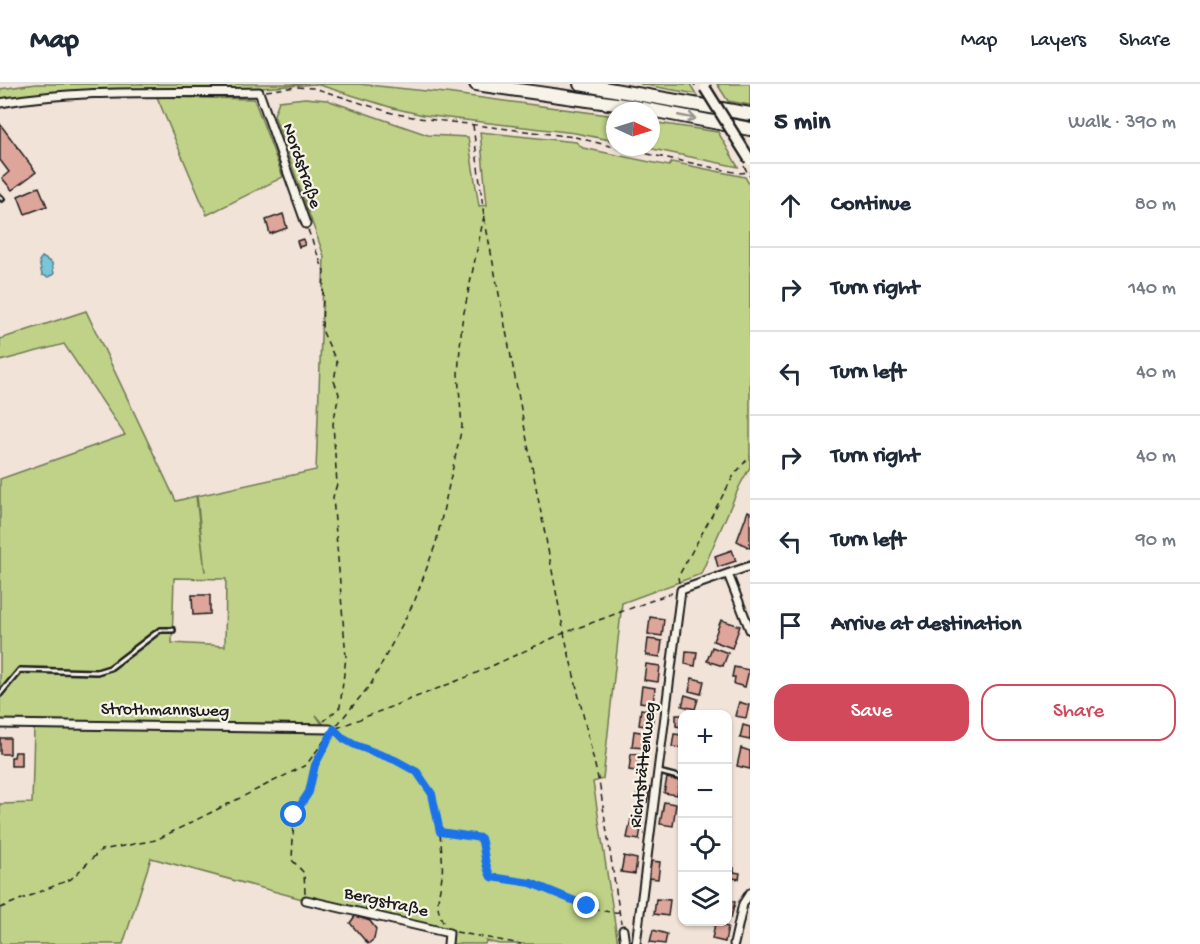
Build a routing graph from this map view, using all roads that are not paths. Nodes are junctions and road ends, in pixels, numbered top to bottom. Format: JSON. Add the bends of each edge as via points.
{"nodes":[{"id":1,"x":476,"y":84,"type":"edge"},
{"id":2,"x":580,"y":84,"type":"edge"},
{"id":3,"x":698,"y":86,"type":"edge"},
{"id":4,"x":0,"y":103,"type":"edge"},
{"id":5,"x":750,"y":114,"type":"edge"},
{"id":6,"x":750,"y":129,"type":"edge"},
{"id":7,"x":745,"y":160,"type":"edge"},
{"id":8,"x":306,"y":224,"type":"road end"},
{"id":9,"x":750,"y":566,"type":"edge"},
{"id":10,"x":728,"y":574,"type":"junction"},
{"id":11,"x":174,"y":630,"type":"dead end"},
{"id":12,"x":750,"y":630,"type":"edge"},
{"id":13,"x":0,"y":694,"type":"edge"},
{"id":14,"x":0,"y":724,"type":"edge"},
{"id":15,"x":332,"y":729,"type":"road end"},
{"id":16,"x":659,"y":772,"type":"junction"},
{"id":17,"x":678,"y":777,"type":"edge"},
{"id":18,"x":750,"y":893,"type":"edge"},
{"id":19,"x":306,"y":900,"type":"road end"},
{"id":20,"x":623,"y":930,"type":"road end"},
{"id":21,"x":448,"y":944,"type":"edge"},
{"id":22,"x":625,"y":944,"type":"edge"},
{"id":23,"x":636,"y":944,"type":"edge"},
{"id":24,"x":734,"y":944,"type":"edge"}],
"edges":[{"from":1,"to":6,"type":"highway","one_way":true,"via":[[630,106]]},
{"from":2,"to":5,"type":"highway"},
{"from":3,"to":7,"type":"main road","bridge":true},
{"from":4,"to":8,"type":"street","name":"Nordstraße","via":[[115,93],[259,92]]},
{"from":9,"to":10,"type":"street"},
{"from":10,"to":12,"type":"street"},
{"from":10,"to":16,"type":"street","name":"Richtstättenweg","via":[[681,590]]},
{"from":11,"to":13,"type":"lane","via":[[160,630],[110,669],[20,670]]},
{"from":14,"to":15,"type":"street","name":"Strothmannsweg"},
{"from":16,"to":17,"type":"lane"},
{"from":16,"to":23,"type":"street","name":"Richtstättenweg"},
{"from":18,"to":24,"type":"street","via":[[743,904]]},
{"from":19,"to":21,"type":"street","name":"Bergstraße","via":[[449,933]]},
{"from":20,"to":22,"type":"street"}]}
